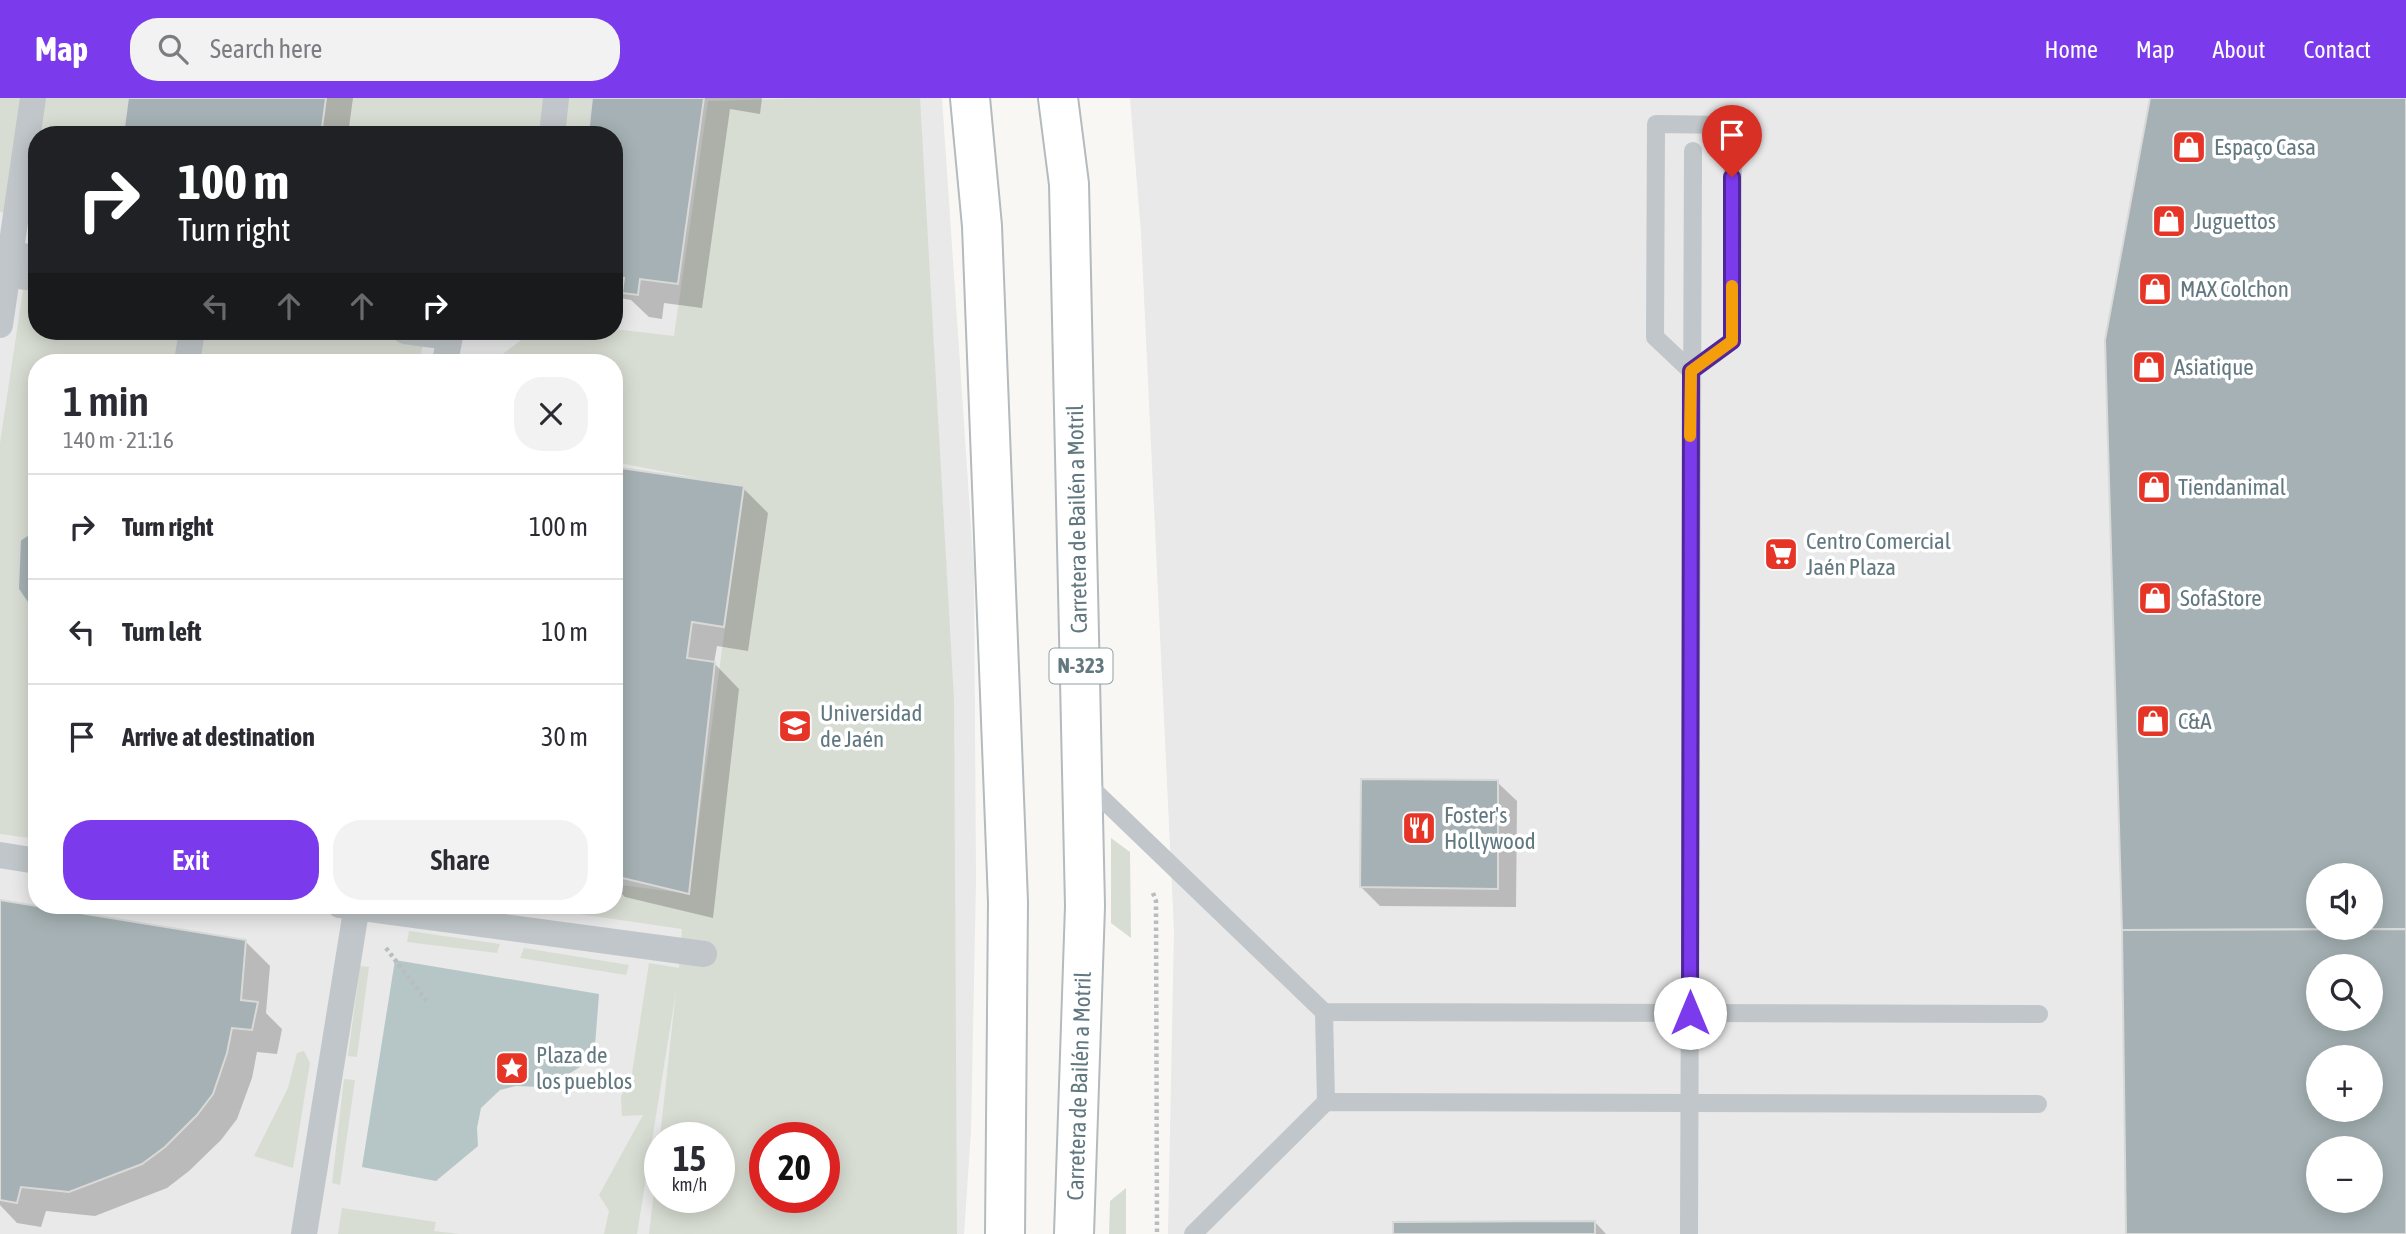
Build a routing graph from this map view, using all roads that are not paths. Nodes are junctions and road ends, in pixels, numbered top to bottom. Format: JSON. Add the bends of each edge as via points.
{"nodes":[{"id":1,"x":33,"y":98,"type":"edge"},
{"id":2,"x":556,"y":98,"type":"edge"},
{"id":3,"x":971,"y":98,"type":"edge"},
{"id":4,"x":1058,"y":98,"type":"edge"},
{"id":5,"x":28,"y":126,"type":"edge"},
{"id":6,"x":553,"y":126,"type":"edge"},
{"id":7,"x":28,"y":129,"type":"edge"},
{"id":8,"x":1693,"y":151,"type":"dead end"},
{"id":9,"x":28,"y":260,"type":"edge"},
{"id":10,"x":6,"y":265,"type":"edge"},
{"id":11,"x":28,"y":275,"type":"edge"},
{"id":12,"x":0,"y":325,"type":"edge"},
{"id":13,"x":1691,"y":371,"type":"junction"},
{"id":14,"x":1083,"y":780,"type":"junction"},
{"id":15,"x":0,"y":855,"type":"edge"},
{"id":16,"x":28,"y":860,"type":"edge"},
{"id":17,"x":350,"y":914,"type":"edge"},
{"id":18,"x":410,"y":914,"type":"edge"},
{"id":19,"x":704,"y":954,"type":"dead end"},
{"id":20,"x":1324,"y":1012,"type":"junction"},
{"id":21,"x":1690,"y":1013,"type":"junction"},
{"id":22,"x":2039,"y":1014,"type":"dead end"},
{"id":23,"x":1326,"y":1102,"type":"junction"},
{"id":24,"x":1690,"y":1103,"type":"junction"},
{"id":25,"x":2039,"y":1104,"type":"dead end"},
{"id":26,"x":304,"y":1234,"type":"edge"},
{"id":27,"x":1005,"y":1234,"type":"edge"},
{"id":28,"x":1074,"y":1234,"type":"edge"},
{"id":29,"x":1193,"y":1234,"type":"edge"},
{"id":30,"x":1689,"y":1234,"type":"edge"}],
"edges":[{"from":1,"to":5,"type":"street"},
{"from":2,"to":6,"type":"street"},
{"from":3,"to":27,"type":"main road","via":[[982,226],[1008,902]]},
{"from":4,"to":14,"type":"main road","name":"Carretera de Bailén a Motril","number":"N-323","via":[[1069,184]]},
{"from":7,"to":10,"type":"street"},
{"from":8,"to":13,"type":"lane"},
{"from":9,"to":10,"type":"street"},
{"from":10,"to":11,"type":"street"},
{"from":10,"to":12,"type":"street"},
{"from":13,"to":13,"type":"lane","via":[[1732,341],[1733,125],[1656,124],[1655,337]]},
{"from":13,"to":21,"type":"lane"},
{"from":14,"to":20,"type":"lane"},
{"from":14,"to":28,"type":"main road","name":"Carretera de Bailén a Motril","number":"N-323","via":[[1085,906]]},
{"from":15,"to":16,"type":"street"},
{"from":17,"to":26,"type":"street"},
{"from":18,"to":19,"type":"street"},
{"from":20,"to":21,"type":"lane"},
{"from":20,"to":23,"type":"lane"},
{"from":21,"to":22,"type":"lane"},
{"from":21,"to":24,"type":"lane"},
{"from":23,"to":24,"type":"lane"},
{"from":23,"to":29,"type":"lane"},
{"from":24,"to":25,"type":"lane"},
{"from":24,"to":30,"type":"lane"}]}
